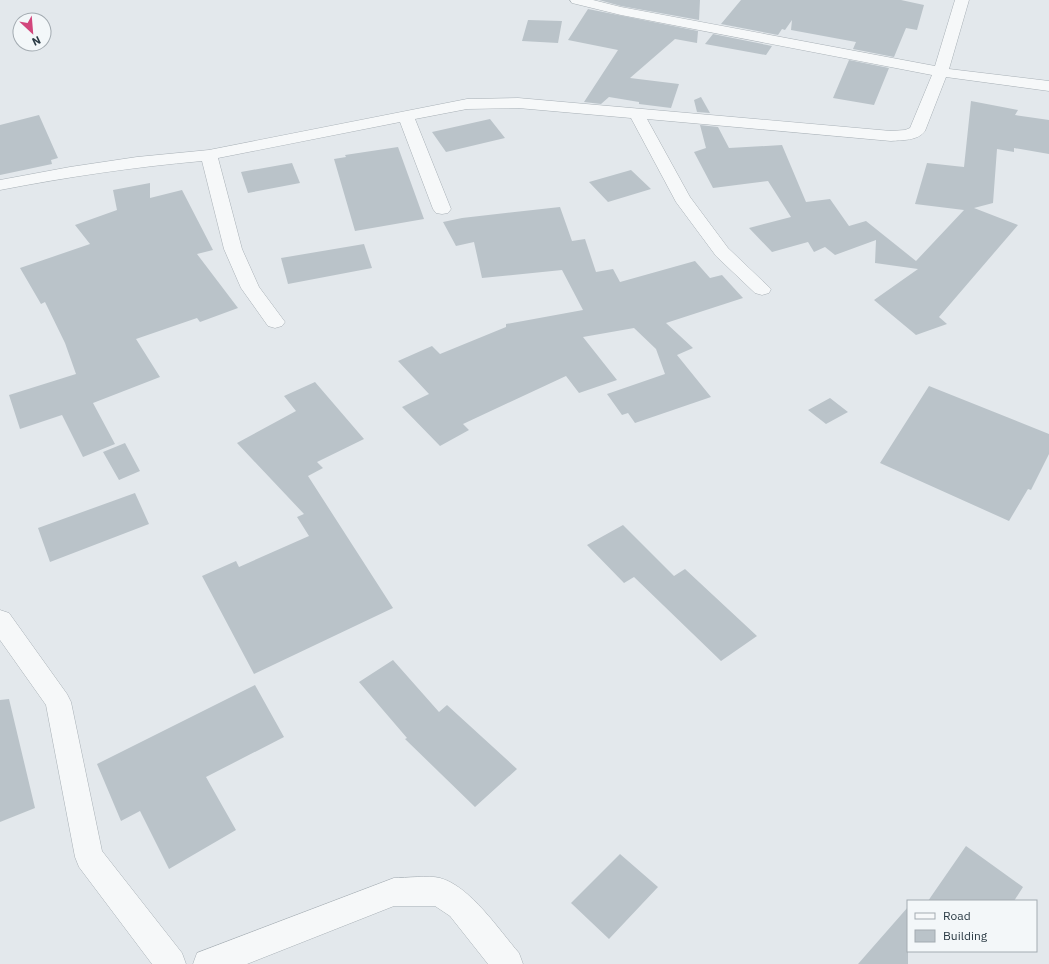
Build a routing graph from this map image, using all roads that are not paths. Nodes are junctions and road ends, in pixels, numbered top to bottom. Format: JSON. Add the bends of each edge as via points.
{"nodes":[{"id":1,"x":577,"y":0,"type":"edge"},
{"id":2,"x":962,"y":0,"type":"edge"},
{"id":3,"x":941,"y":72,"type":"junction"},
{"id":4,"x":1049,"y":86,"type":"edge"},
{"id":5,"x":636,"y":113,"type":"junction"},
{"id":6,"x":406,"y":117,"type":"junction"},
{"id":7,"x":209,"y":155,"type":"junction"},
{"id":8,"x":0,"y":185,"type":"edge"},
{"id":9,"x":442,"y":209,"type":"dead end"},
{"id":10,"x":762,"y":289,"type":"dead end"},
{"id":11,"x":275,"y":322,"type":"dead end"},
{"id":12,"x":0,"y":620,"type":"edge"},
{"id":13,"x":171,"y":964,"type":"edge"},
{"id":14,"x":208,"y":964,"type":"edge"},
{"id":15,"x":508,"y":964,"type":"edge"}],
"edges":[{"from":1,"to":3,"type":"street","via":[[621,11]]},
{"from":2,"to":3,"type":"street"},
{"from":3,"to":4,"type":"street"},
{"from":3,"to":5,"type":"street","via":[[917,131],[908,135],[891,136]]},
{"from":5,"to":6,"type":"street","via":[[518,103],[467,104]]},
{"from":5,"to":10,"type":"street","via":[[682,198],[722,252]]},
{"from":6,"to":7,"type":"street"},
{"from":6,"to":9,"type":"street"},
{"from":7,"to":8,"type":"street","via":[[137,162]]},
{"from":7,"to":11,"type":"street","via":[[233,249],[250,288]]},
{"from":12,"to":13,"type":"street","via":[[58,702],[89,856]]},
{"from":14,"to":15,"type":"street","via":[[394,892],[439,892],[460,906]]}]}
